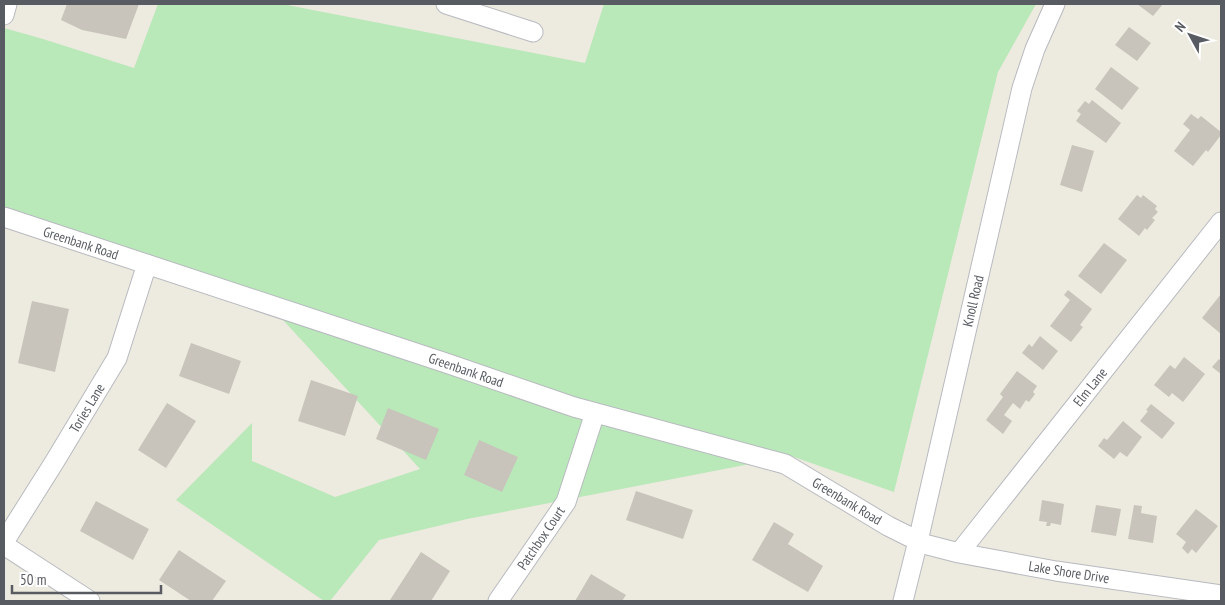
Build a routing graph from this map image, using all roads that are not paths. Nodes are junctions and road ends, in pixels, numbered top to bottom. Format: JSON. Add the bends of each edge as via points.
{"nodes":[{"id":1,"x":8,"y":4,"type":"edge"},
{"id":2,"x":446,"y":4,"type":"edge"},
{"id":3,"x":1055,"y":4,"type":"edge"},
{"id":4,"x":4,"y":16,"type":"edge"},
{"id":5,"x":533,"y":32,"type":"dead end"},
{"id":6,"x":4,"y":217,"type":"edge"},
{"id":7,"x":1221,"y":222,"type":"edge"},
{"id":8,"x":146,"y":264,"type":"junction"},
{"id":9,"x":596,"y":413,"type":"junction"},
{"id":10,"x":918,"y":541,"type":"junction"},
{"id":11,"x":4,"y":543,"type":"edge"},
{"id":12,"x":959,"y":553,"type":"junction"},
{"id":13,"x":1216,"y":594,"type":"edge"},
{"id":14,"x":90,"y":601,"type":"edge"},
{"id":15,"x":498,"y":601,"type":"edge"},
{"id":16,"x":902,"y":601,"type":"edge"}],
"edges":[{"from":1,"to":4,"type":"street"},
{"from":2,"to":5,"type":"street"},
{"from":3,"to":10,"type":"street","name":"Knoll Road","via":[[1022,88]]},
{"from":6,"to":8,"type":"street","name":"Greenbank Road"},
{"from":7,"to":12,"type":"street","name":"Elm Lane"},
{"from":8,"to":9,"type":"street","name":"Greenbank Road"},
{"from":8,"to":11,"type":"street","name":"Tories Lane","via":[[117,358]]},
{"from":9,"to":10,"type":"street","name":"Greenbank Road","via":[[785,464]]},
{"from":9,"to":15,"type":"street","name":"Patchbox Court","via":[[566,502]]},
{"from":10,"to":12,"type":"street","name":"Lake Shore Drive"},
{"from":10,"to":16,"type":"street","name":"Knoll Road"},
{"from":11,"to":14,"type":"street"},
{"from":12,"to":13,"type":"street","name":"Lake Shore Drive"}]}
